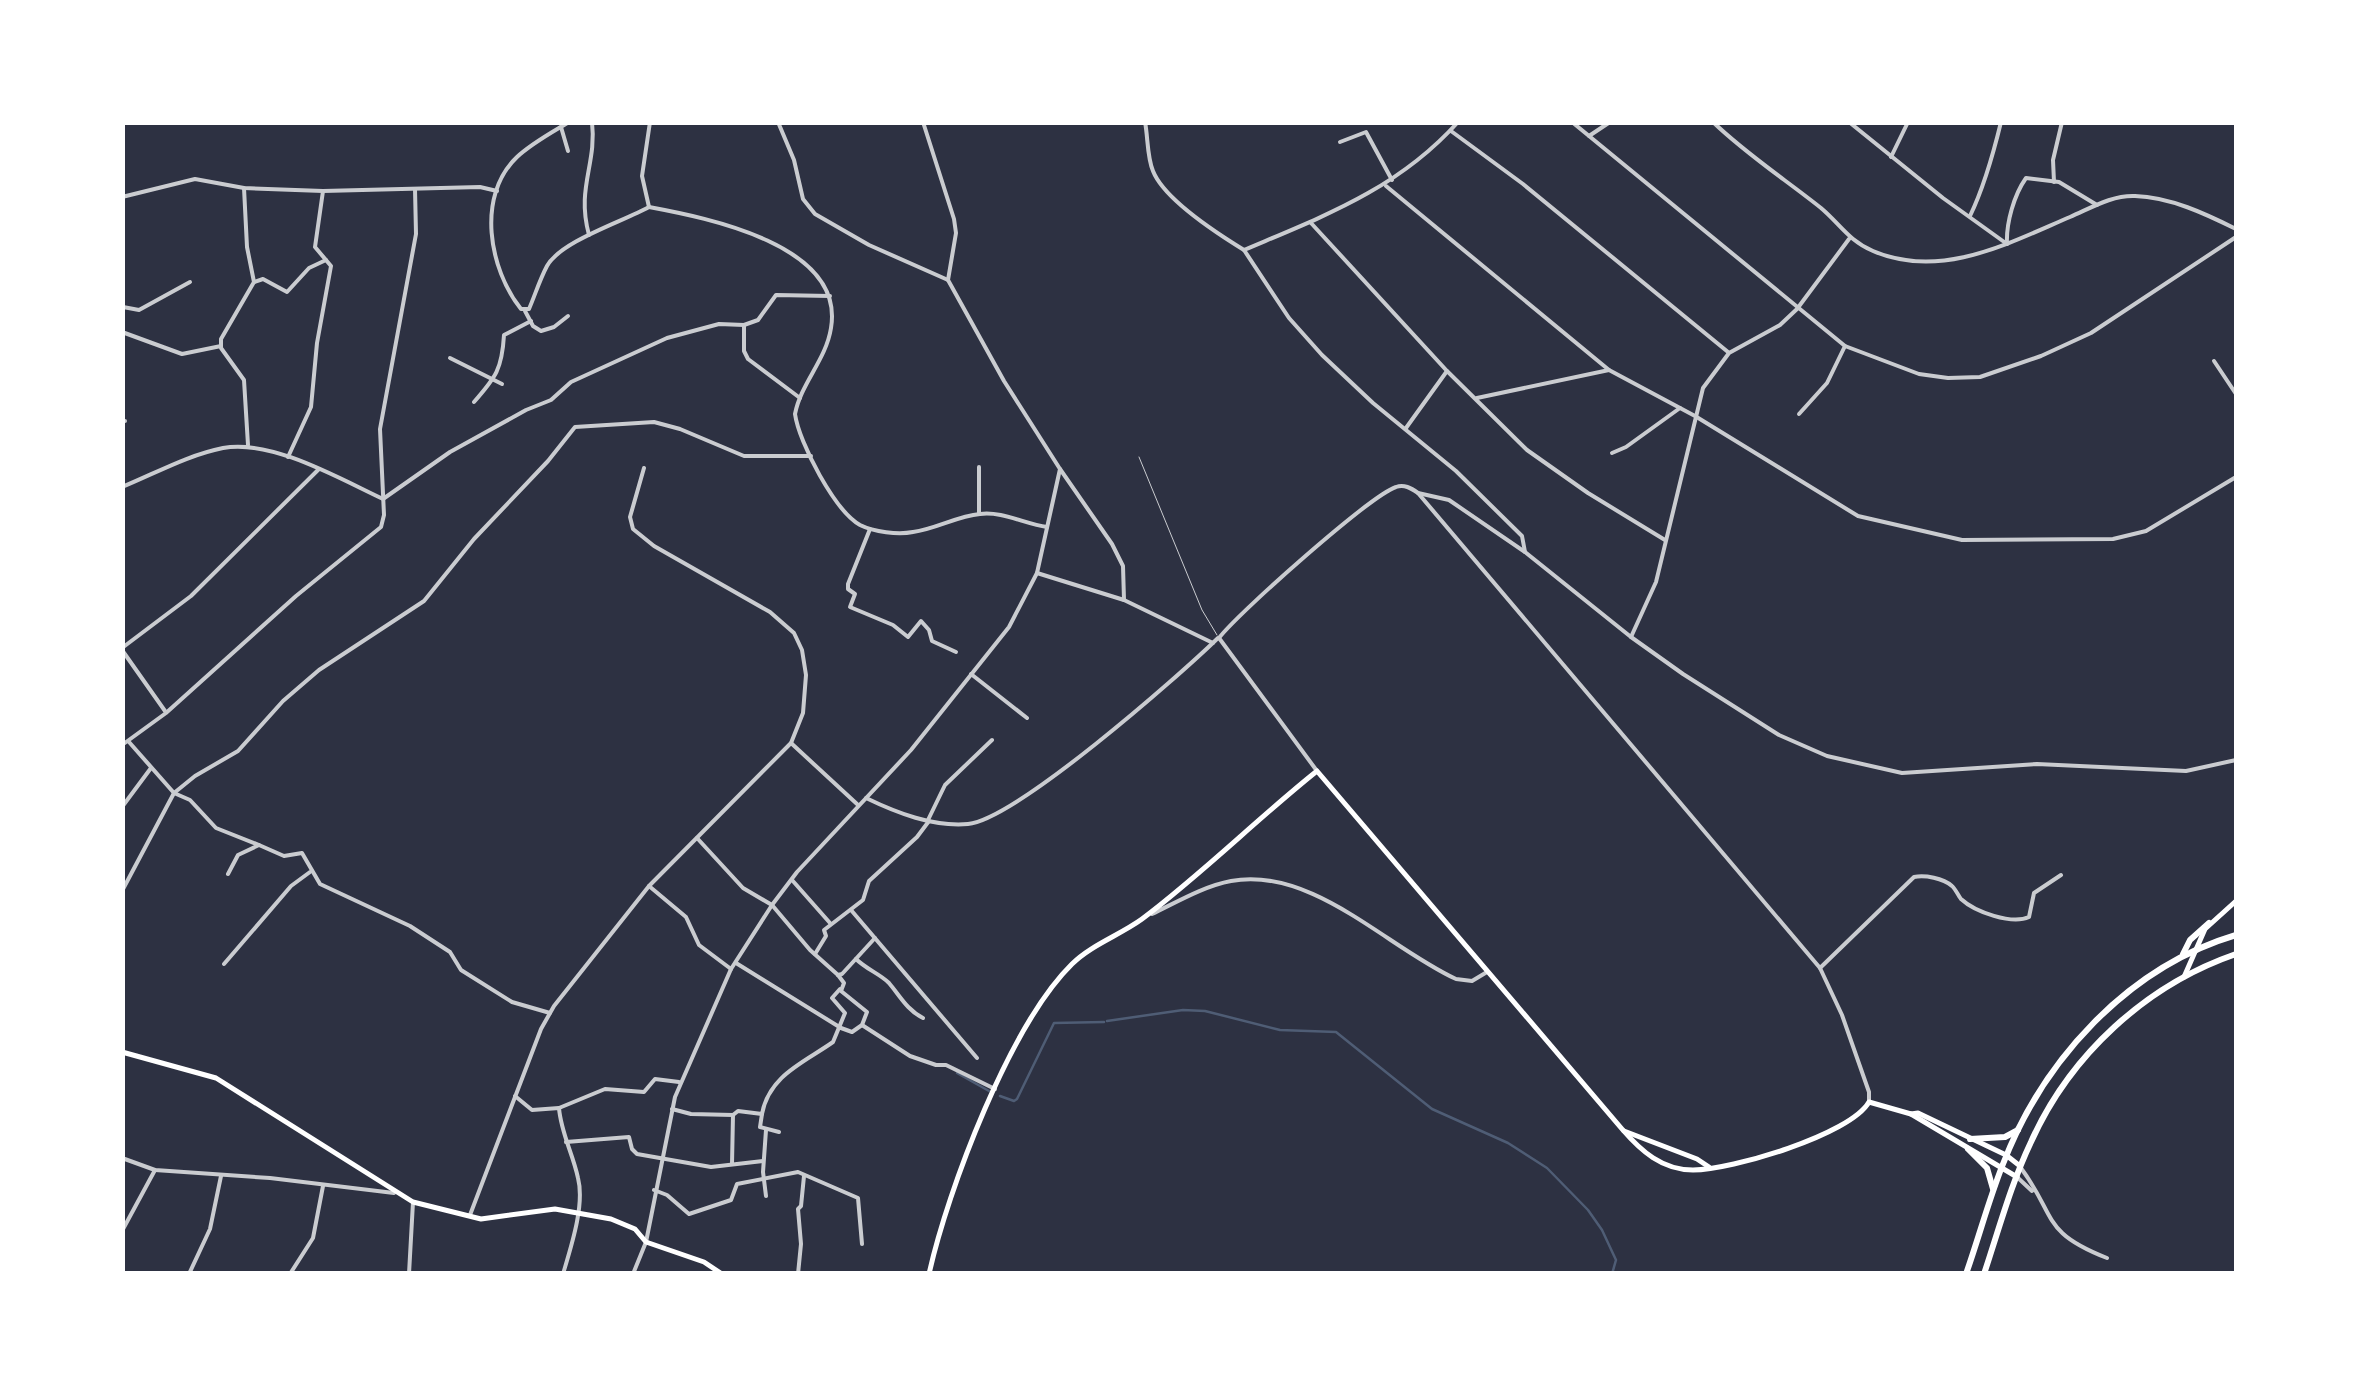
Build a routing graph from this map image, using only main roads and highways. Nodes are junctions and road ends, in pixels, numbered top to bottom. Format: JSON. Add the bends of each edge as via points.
{"nodes":[{"id":1,"x":2236,"y":901,"type":"edge"},
{"id":2,"x":2207,"y":926,"type":"junction"},
{"id":3,"x":2236,"y":935,"type":"edge"},
{"id":4,"x":2218,"y":941,"type":"junction"},
{"id":5,"x":2198,"y":948,"type":"junction"},
{"id":6,"x":2236,"y":954,"type":"edge"},
{"id":7,"x":2182,"y":955,"type":"junction"},
{"id":8,"x":2184,"y":977,"type":"junction"},
{"id":9,"x":122,"y":1052,"type":"edge"},
{"id":10,"x":1911,"y":1114,"type":"junction"},
{"id":11,"x":1622,"y":1129,"type":"junction"},
{"id":12,"x":2019,"y":1130,"type":"junction"},
{"id":13,"x":1970,"y":1138,"type":"junction"},
{"id":14,"x":1968,"y":1149,"type":"junction"},
{"id":15,"x":2006,"y":1156,"type":"junction"},
{"id":16,"x":2002,"y":1166,"type":"junction"},
{"id":17,"x":2020,"y":1166,"type":"junction"},
{"id":18,"x":1709,"y":1167,"type":"junction"},
{"id":19,"x":2017,"y":1177,"type":"junction"},
{"id":20,"x":1994,"y":1194,"type":"junction"},
{"id":21,"x":722,"y":1274,"type":"edge"},
{"id":22,"x":929,"y":1274,"type":"edge"},
{"id":23,"x":1966,"y":1274,"type":"edge"},
{"id":24,"x":1984,"y":1274,"type":"edge"}],
"edges":[{"from":1,"to":2,"type":"main road"},
{"from":2,"to":4,"type":"highway"},
{"from":2,"to":5,"type":"main road"},
{"from":2,"to":7,"type":"highway"},
{"from":3,"to":4,"type":"highway"},
{"from":4,"to":5,"type":"highway"},
{"from":5,"to":7,"type":"highway"},
{"from":5,"to":8,"type":"main road"},
{"from":6,"to":8,"type":"highway"},
{"from":7,"to":12,"type":"highway","via":[[2113,1006],[2060,1060]]},
{"from":8,"to":17,"type":"highway","via":[[2149,998],[2072,1071]]},
{"from":9,"to":21,"type":"main road","via":[[216,1078],[413,1202],[469,1218],[546,1209],[610,1219]]},
{"from":10,"to":13,"type":"main road"},
{"from":10,"to":14,"type":"main road"},
{"from":10,"to":18,"type":"main road","via":[[1870,1102],[1816,1138]]},
{"from":11,"to":18,"type":"main road"},
{"from":11,"to":18,"type":"main road","via":[[1650,1158],[1692,1170]]},
{"from":11,"to":22,"type":"main road","via":[[1317,771],[1141,919],[1074,961],[1051,987],[995,1089],[939,1231]]},
{"from":12,"to":13,"type":"highway","via":[[2005,1138]]},
{"from":12,"to":15,"type":"highway"},
{"from":13,"to":15,"type":"main road"},
{"from":14,"to":16,"type":"main road"},
{"from":14,"to":20,"type":"highway","via":[[1991,1176]]},
{"from":15,"to":16,"type":"highway"},
{"from":15,"to":17,"type":"main road"},
{"from":16,"to":19,"type":"main road"},
{"from":16,"to":20,"type":"highway"},
{"from":17,"to":19,"type":"highway"},
{"from":19,"to":24,"type":"highway"},
{"from":20,"to":23,"type":"highway"}]}
